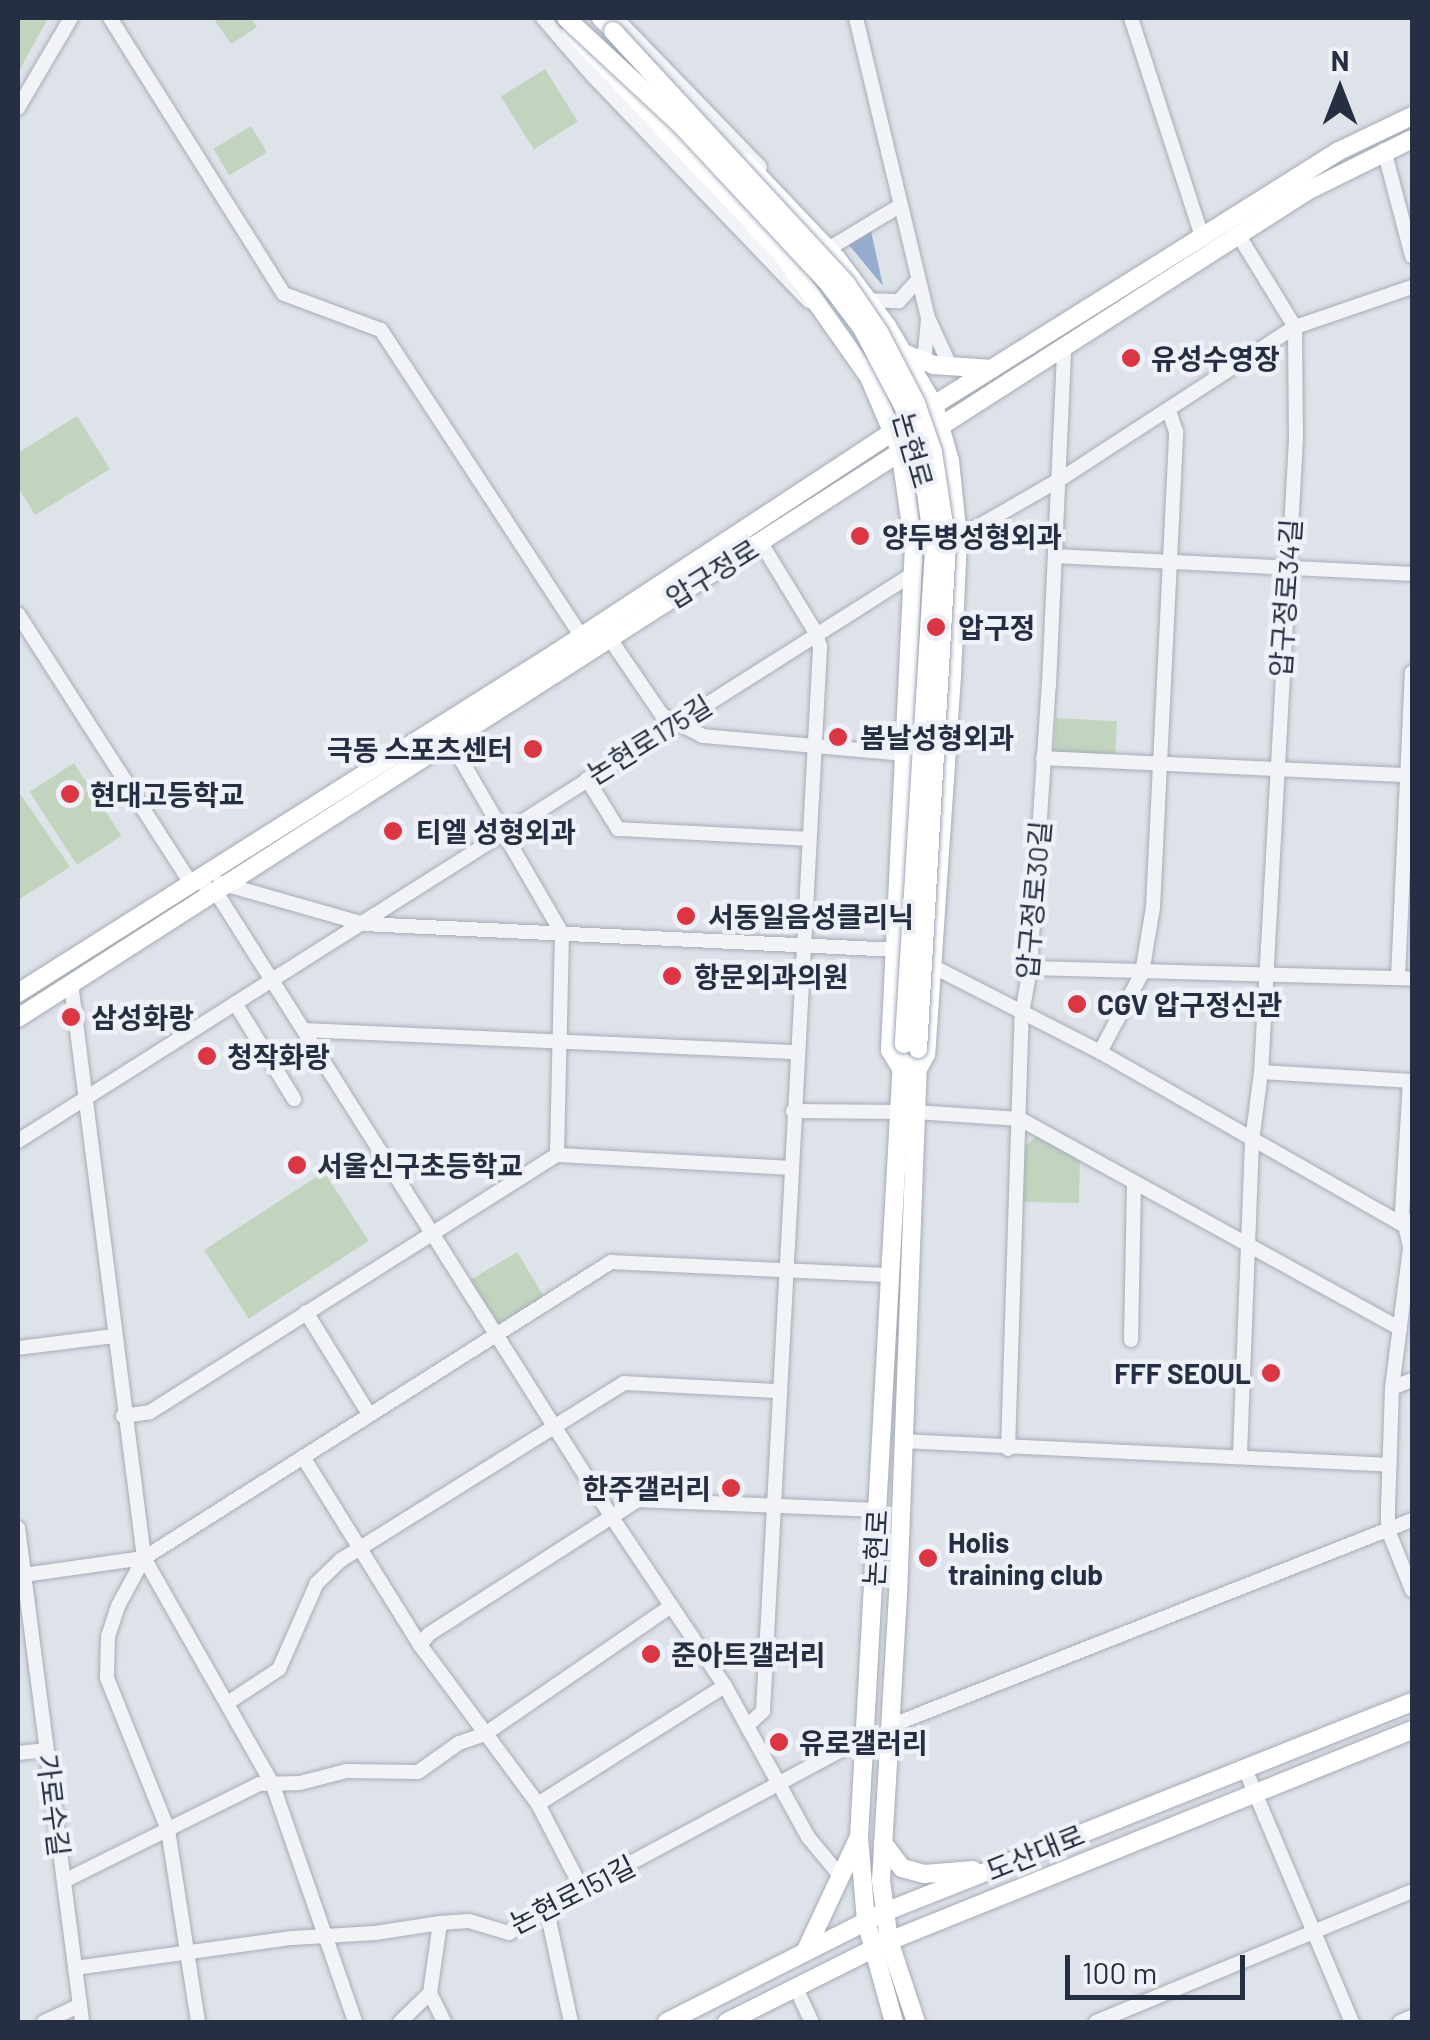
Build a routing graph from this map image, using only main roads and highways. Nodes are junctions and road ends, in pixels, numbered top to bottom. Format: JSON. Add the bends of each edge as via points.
{"nodes":[{"id":1,"x":563,"y":18,"type":"edge"},
{"id":2,"x":610,"y":22,"type":"edge"},
{"id":3,"x":1412,"y":116,"type":"edge"},
{"id":4,"x":1412,"y":139,"type":"edge"},
{"id":5,"x":904,"y":353,"type":"junction"},
{"id":6,"x":992,"y":369,"type":"junction"},
{"id":7,"x":934,"y":405,"type":"junction"},
{"id":8,"x":941,"y":425,"type":"junction"},
{"id":9,"x":897,"y":441,"type":"junction"},
{"id":10,"x":958,"y":542,"type":"junction"},
{"id":11,"x":914,"y":546,"type":"junction"},
{"id":12,"x":912,"y":579,"type":"junction"},
{"id":13,"x":956,"y":582,"type":"junction"},
{"id":14,"x":604,"y":630,"type":"junction"},
{"id":15,"x":585,"y":642,"type":"junction"},
{"id":16,"x":18,"y":993,"type":"edge"},
{"id":17,"x":18,"y":1018,"type":"edge"},
{"id":18,"x":911,"y":1047,"type":"junction"},
{"id":19,"x":909,"y":1070,"type":"junction"},
{"id":20,"x":908,"y":1112,"type":"junction"},
{"id":21,"x":1412,"y":1702,"type":"edge"},
{"id":22,"x":1412,"y":1730,"type":"edge"},
{"id":23,"x":859,"y":1837,"type":"junction"},
{"id":24,"x":883,"y":1842,"type":"junction"},
{"id":25,"x":993,"y":1869,"type":"junction"},
{"id":26,"x":885,"y":1912,"type":"junction"},
{"id":27,"x":866,"y":1921,"type":"junction"},
{"id":28,"x":880,"y":1945,"type":"junction"},
{"id":29,"x":807,"y":1948,"type":"junction"},
{"id":30,"x":667,"y":2022,"type":"edge"},
{"id":31,"x":731,"y":2022,"type":"edge"},
{"id":32,"x":894,"y":2022,"type":"edge"},
{"id":33,"x":916,"y":2022,"type":"edge"}],
"edges":[{"from":1,"to":9,"type":"main road","name":"논현로","bridge":true,"via":[[783,255],[869,377]]},
{"from":1,"to":18,"type":"main road","name":"논현로","bridge":true,"via":[[680,124],[829,284],[862,328],[905,410],[921,458],[934,550]]},
{"from":2,"to":5,"type":"main road","name":"논현로","bridge":true,"via":[[835,252]]},
{"from":2,"to":18,"type":"main road","name":"논현로","bridge":true,"via":[[847,285],[916,402],[933,452],[947,545]]},
{"from":3,"to":6,"type":"main road","name":"압구정로","via":[[1339,151]]},
{"from":4,"to":8,"type":"main road","name":"압구정로","via":[[1307,191]]},
{"from":5,"to":6,"type":"main road","via":[[951,368]]},
{"from":5,"to":7,"type":"main road","name":"논현로"},
{"from":6,"to":7,"type":"main road","name":"압구정로"},
{"from":7,"to":8,"type":"main road","name":"논현로"},
{"from":7,"to":9,"type":"main road","name":"압구정로"},
{"from":8,"to":9,"type":"main road","name":"압구정로"},
{"from":8,"to":10,"type":"main road","name":"논현로"},
{"from":9,"to":11,"type":"main road","name":"논현로"},
{"from":9,"to":14,"type":"main road","name":"압구정로"},
{"from":9,"to":14,"type":"main road","name":"압구정로","via":[[761,543]]},
{"from":10,"to":11,"type":"main road","via":[[939,557]]},
{"from":10,"to":13,"type":"main road","name":"논현로"},
{"from":11,"to":12,"type":"main road","name":"논현로"},
{"from":12,"to":13,"type":"main road","via":[[928,568],[944,569]]},
{"from":12,"to":19,"type":"main road","name":"논현로","via":[[890,1050]]},
{"from":13,"to":19,"type":"main road","name":"논현로","via":[[926,1054]]},
{"from":14,"to":15,"type":"main road","name":"압구정로"},
{"from":15,"to":16,"type":"main road","name":"압구정로"},
{"from":15,"to":17,"type":"main road","name":"압구정로","via":[[448,740]]},
{"from":18,"to":19,"type":"main road","name":"논현로"},
{"from":19,"to":20,"type":"main road","name":"논현로"},
{"from":20,"to":23,"type":"main road","name":"논현로","via":[[891,1275]]},
{"from":20,"to":24,"type":"main road","name":"논현로","via":[[903,1441]]},
{"from":21,"to":25,"type":"main road","name":"도산대로"},
{"from":22,"to":28,"type":"main road","name":"도산대로"},
{"from":23,"to":27,"type":"main road","name":"논현로"},
{"from":23,"to":29,"type":"main road"},
{"from":24,"to":25,"type":"main road","via":[[902,1868],[924,1874]]},
{"from":24,"to":26,"type":"main road","name":"논현로"},
{"from":25,"to":26,"type":"main road","name":"도산대로"},
{"from":26,"to":27,"type":"main road","name":"도산대로"},
{"from":26,"to":28,"type":"main road","name":"논현로"},
{"from":27,"to":28,"type":"main road","name":"논현로"},
{"from":27,"to":29,"type":"main road","name":"도산대로"},
{"from":28,"to":31,"type":"main road","name":"도산대로"},
{"from":28,"to":32,"type":"main road","name":"논현로"},
{"from":28,"to":33,"type":"main road","name":"논현로"},
{"from":29,"to":30,"type":"main road","name":"도산대로"}]}
